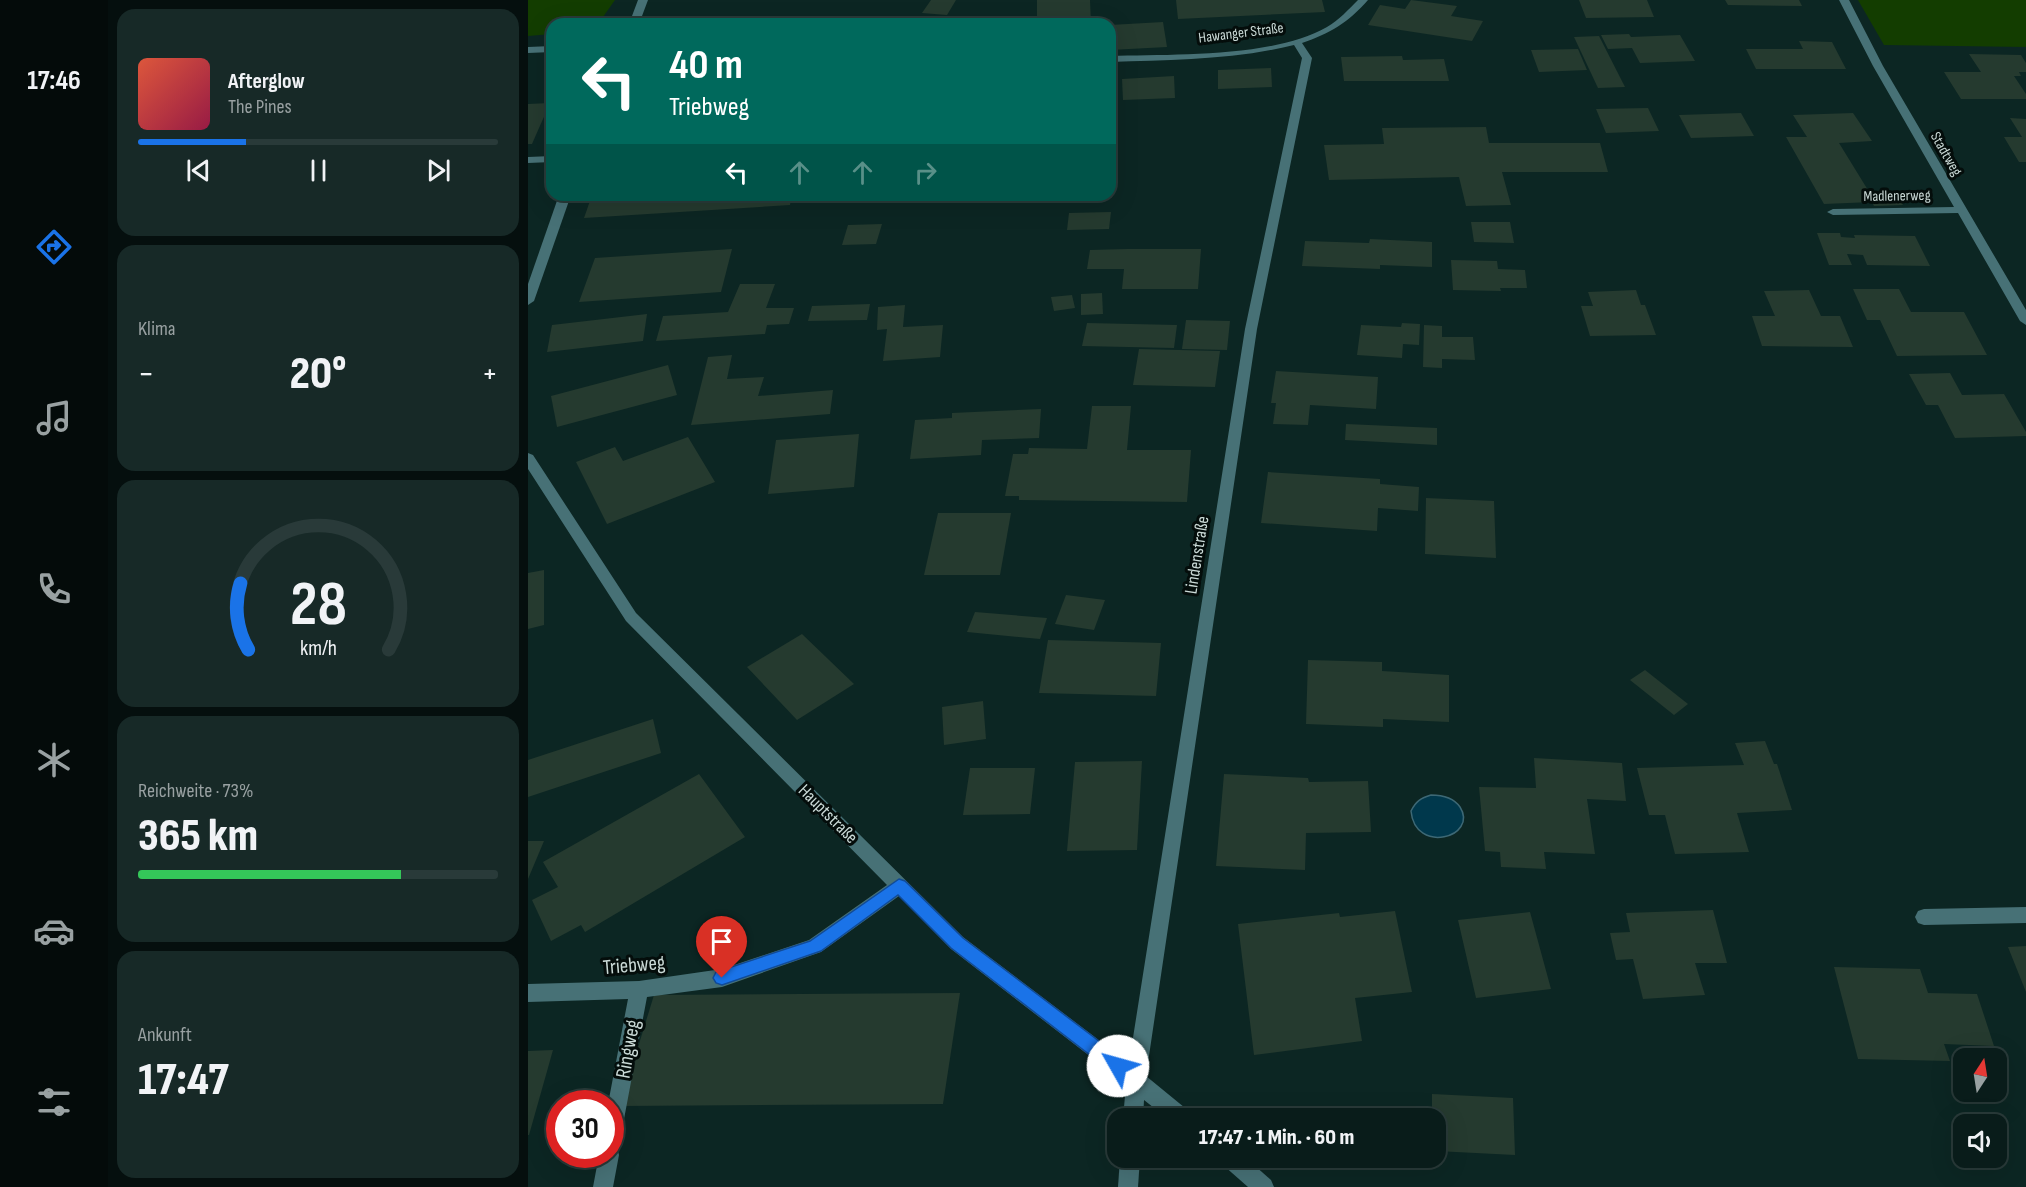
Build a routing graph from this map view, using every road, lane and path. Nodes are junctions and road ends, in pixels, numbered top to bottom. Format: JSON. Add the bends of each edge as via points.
{"nodes":[{"id":1,"x":643,"y":0,"type":"edge"},
{"id":2,"x":1363,"y":0,"type":"edge"},
{"id":3,"x":1844,"y":0,"type":"edge"},
{"id":4,"x":636,"y":18,"type":"edge"},
{"id":5,"x":1296,"y":41,"type":"junction"},
{"id":6,"x":546,"y":49,"type":"edge"},
{"id":7,"x":528,"y":50,"type":"edge"},
{"id":8,"x":1116,"y":59,"type":"edge"},
{"id":9,"x":546,"y":159,"type":"edge"},
{"id":10,"x":528,"y":160,"type":"edge"},
{"id":11,"x":563,"y":201,"type":"edge"},
{"id":12,"x":1962,"y":210,"type":"junction"},
{"id":13,"x":1833,"y":212,"type":"dead end"},
{"id":14,"x":528,"y":301,"type":"edge"},
{"id":15,"x":2026,"y":321,"type":"edge"},
{"id":16,"x":528,"y":458,"type":"edge"},
{"id":17,"x":899,"y":886,"type":"junction"},
{"id":18,"x":2026,"y":915,"type":"edge"},
{"id":19,"x":1924,"y":917,"type":"dead end"},
{"id":20,"x":639,"y":990,"type":"junction"},
{"id":21,"x":528,"y":993,"type":"edge"},
{"id":22,"x":1136,"y":1080,"type":"junction"},
{"id":23,"x":620,"y":1090,"type":"edge"},
{"id":24,"x":1134,"y":1108,"type":"edge"},
{"id":25,"x":1170,"y":1108,"type":"edge"},
{"id":26,"x":607,"y":1168,"type":"edge"},
{"id":27,"x":1129,"y":1168,"type":"edge"},
{"id":28,"x":1242,"y":1168,"type":"edge"},
{"id":29,"x":603,"y":1187,"type":"edge"},
{"id":30,"x":1128,"y":1187,"type":"edge"},
{"id":31,"x":1264,"y":1187,"type":"edge"}],
"edges":[{"from":1,"to":4,"type":"street"},
{"from":2,"to":5,"type":"street","name":"Hawanger Straße","via":[[1325,32]]},
{"from":3,"to":12,"type":"street","name":"Stadtweg"},
{"from":5,"to":8,"type":"street","name":"Hawanger Straße","via":[[1239,51]]},
{"from":5,"to":22,"type":"street","name":"Lindenstraße","via":[[1307,58],[1251,329]]},
{"from":6,"to":7,"type":"street"},
{"from":9,"to":10,"type":"street"},
{"from":11,"to":14,"type":"street"},
{"from":12,"to":13,"type":"street","name":"Madlenerweg"},
{"from":12,"to":15,"type":"street","name":"Stadtweg"},
{"from":16,"to":17,"type":"street","name":"Hauptstraße","via":[[631,617]]},
{"from":17,"to":20,"type":"street","name":"Triebweg","via":[[815,946],[722,978]]},
{"from":17,"to":22,"type":"street","name":"Hauptstraße","via":[[957,943]]},
{"from":18,"to":19,"type":"street"},
{"from":20,"to":21,"type":"street","name":"Triebweg"},
{"from":20,"to":23,"type":"street","name":"Ringweg"},
{"from":22,"to":24,"type":"street","name":"Lindenstraße"},
{"from":22,"to":25,"type":"street","name":"Hauptstraße"},
{"from":26,"to":29,"type":"street"},
{"from":27,"to":30,"type":"street"},
{"from":28,"to":31,"type":"street"}]}
